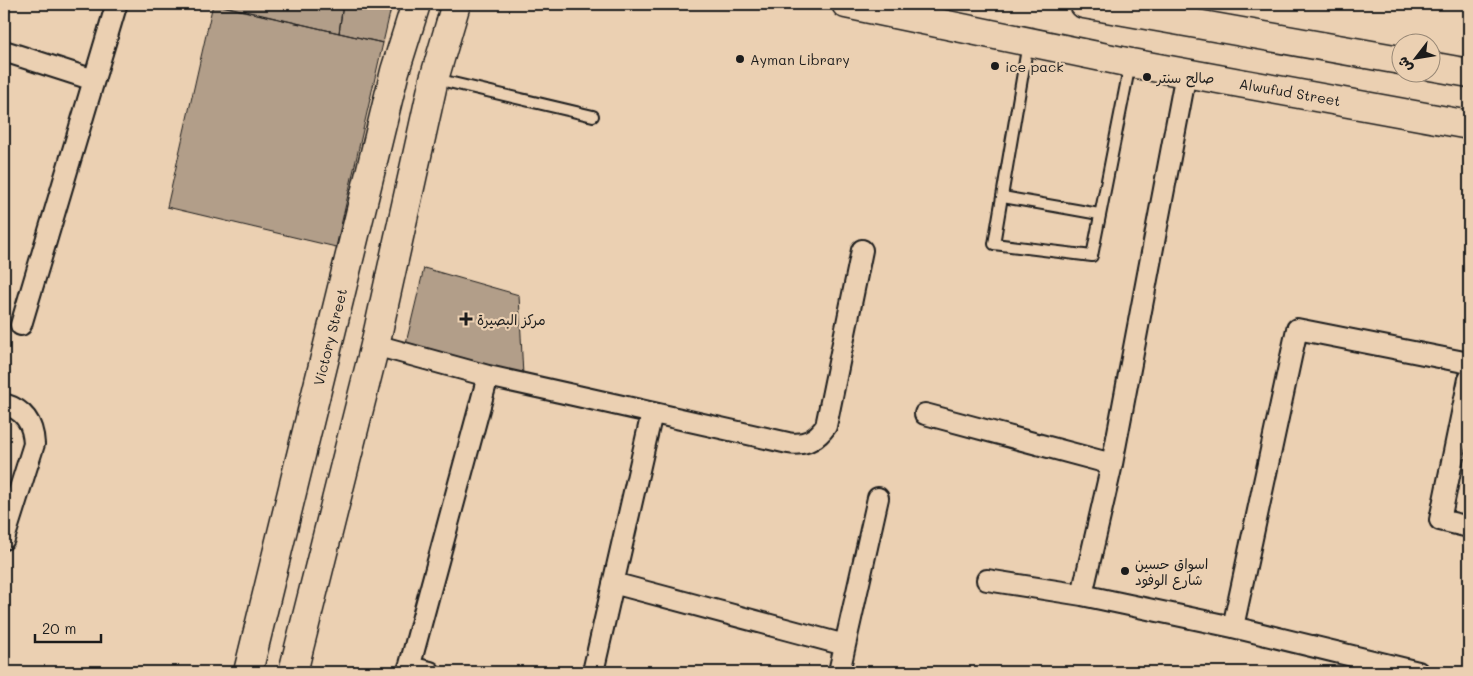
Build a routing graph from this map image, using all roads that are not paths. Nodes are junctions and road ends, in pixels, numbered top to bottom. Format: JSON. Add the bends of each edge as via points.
{"nodes":[{"id":1,"x":416,"y":4,"type":"edge"},
{"id":2,"x":456,"y":4,"type":"edge"},
{"id":3,"x":846,"y":4,"type":"edge"},
{"id":4,"x":1084,"y":4,"type":"edge"},
{"id":5,"x":116,"y":6,"type":"dead end"},
{"id":6,"x":1028,"y":42,"type":"junction"},
{"id":7,"x":4,"y":50,"type":"edge"},
{"id":8,"x":1390,"y":58,"type":"edge"},
{"id":9,"x":1130,"y":63,"type":"junction"},
{"id":10,"x":1440,"y":68,"type":"edge"},
{"id":11,"x":395,"y":70,"type":"junction"},
{"id":12,"x":1186,"y":72,"type":"junction"},
{"id":13,"x":1469,"y":73,"type":"edge"},
{"id":14,"x":434,"y":79,"type":"junction"},
{"id":15,"x":94,"y":80,"type":"junction"},
{"id":16,"x":593,"y":116,"type":"dead end"},
{"id":17,"x":1469,"y":125,"type":"edge"},
{"id":18,"x":1003,"y":196,"type":"junction"},
{"id":19,"x":1099,"y":214,"type":"junction"},
{"id":20,"x":862,"y":250,"type":"dead end"},
{"id":21,"x":21,"y":325,"type":"dead end"},
{"id":22,"x":375,"y":345,"type":"junction"},
{"id":23,"x":1469,"y":363,"type":"edge"},
{"id":24,"x":488,"y":376,"type":"junction"},
{"id":25,"x":1469,"y":378,"type":"edge"},
{"id":26,"x":4,"y":404,"type":"edge"},
{"id":27,"x":652,"y":413,"type":"junction"},
{"id":28,"x":926,"y":414,"type":"dead end"},
{"id":29,"x":1112,"y":464,"type":"junction"},
{"id":30,"x":878,"y":498,"type":"dead end"},
{"id":31,"x":1469,"y":527,"type":"edge"},
{"id":32,"x":4,"y":539,"type":"edge"},
{"id":33,"x":987,"y":580,"type":"dead end"},
{"id":34,"x":612,"y":583,"type":"junction"},
{"id":35,"x":1082,"y":595,"type":"junction"},
{"id":36,"x":1233,"y":627,"type":"junction"},
{"id":37,"x":846,"y":645,"type":"junction"},
{"id":38,"x":408,"y":670,"type":"edge"},
{"id":39,"x":248,"y":672,"type":"edge"},
{"id":40,"x":292,"y":672,"type":"edge"},
{"id":41,"x":430,"y":672,"type":"edge"},
{"id":42,"x":593,"y":672,"type":"edge"},
{"id":43,"x":839,"y":672,"type":"edge"},
{"id":44,"x":1418,"y":672,"type":"edge"}],
"edges":[{"from":1,"to":11,"type":"street","name":"Victory Street"},
{"from":2,"to":14,"type":"street"},
{"from":3,"to":6,"type":"street","name":"Alwufud Street"},
{"from":4,"to":8,"type":"street"},
{"from":5,"to":15,"type":"street"},
{"from":6,"to":9,"type":"street","name":"Alwufud Street"},
{"from":6,"to":18,"type":"lane"},
{"from":7,"to":15,"type":"street"},
{"from":9,"to":12,"type":"street","name":"Alwufud Street"},
{"from":9,"to":19,"type":"lane"},
{"from":10,"to":13,"type":"street"},
{"from":11,"to":14,"type":"street"},
{"from":11,"to":39,"type":"street","name":"Victory Street"},
{"from":12,"to":17,"type":"street","name":"Alwufud Street"},
{"from":12,"to":29,"type":"street"},
{"from":14,"to":16,"type":"lane"},
{"from":14,"to":22,"type":"street"},
{"from":15,"to":21,"type":"street"},
{"from":18,"to":19,"type":"lane"},
{"from":18,"to":19,"type":"lane","via":[[994,244],[1092,256]]},
{"from":20,"to":27,"type":"street","via":[[826,426],[814,439],[797,445]]},
{"from":22,"to":24,"type":"street"},
{"from":22,"to":40,"type":"street"},
{"from":23,"to":36,"type":"street","via":[[1297,329]]},
{"from":24,"to":27,"type":"street"},
{"from":24,"to":38,"type":"street"},
{"from":25,"to":31,"type":"street","via":[[1440,520]]},
{"from":26,"to":32,"type":"street","via":[[14,407],[30,422],[34,444]]},
{"from":27,"to":34,"type":"street"},
{"from":28,"to":29,"type":"street"},
{"from":29,"to":35,"type":"street"},
{"from":30,"to":37,"type":"street"},
{"from":33,"to":35,"type":"street"},
{"from":34,"to":37,"type":"street"},
{"from":34,"to":42,"type":"street"},
{"from":35,"to":36,"type":"street"},
{"from":36,"to":44,"type":"street"},
{"from":37,"to":43,"type":"street"},
{"from":38,"to":41,"type":"street"}]}
